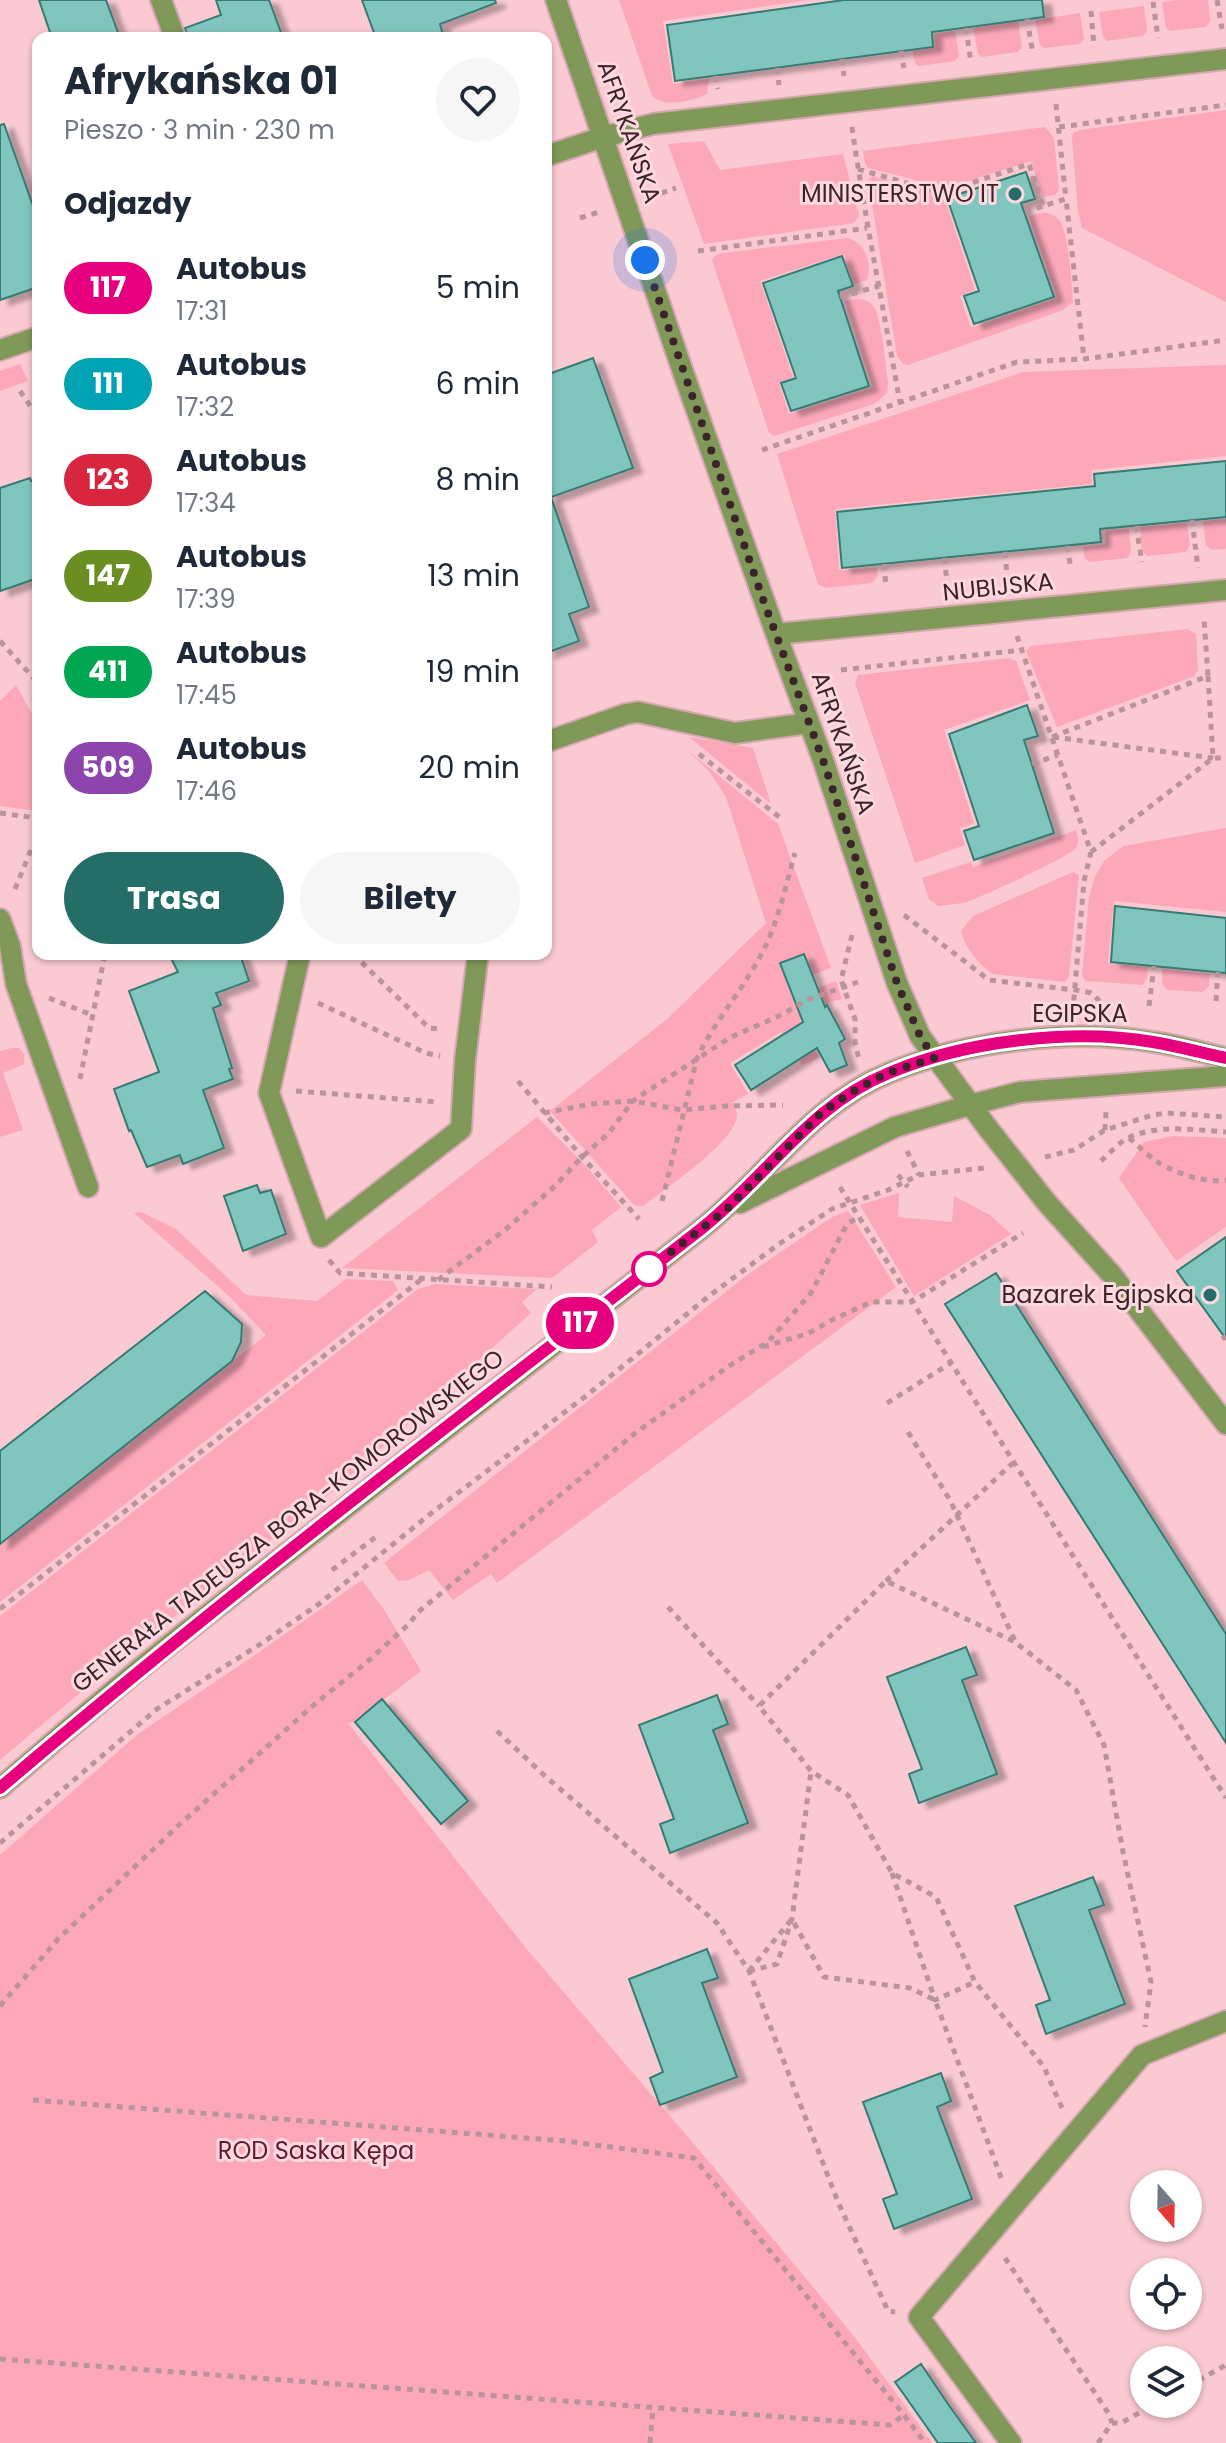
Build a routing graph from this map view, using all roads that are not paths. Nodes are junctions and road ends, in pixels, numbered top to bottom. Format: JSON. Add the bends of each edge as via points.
{"nodes":[{"id":1,"x":161,"y":0,"type":"edge"},
{"id":2,"x":556,"y":0,"type":"edge"},
{"id":3,"x":173,"y":32,"type":"edge"},
{"id":4,"x":1226,"y":59,"type":"edge"},
{"id":5,"x":603,"y":137,"type":"junction"},
{"id":6,"x":552,"y":154,"type":"edge"},
{"id":7,"x":32,"y":339,"type":"edge"},
{"id":8,"x":0,"y":350,"type":"edge"},
{"id":9,"x":1226,"y":590,"type":"edge"},
{"id":10,"x":776,"y":634,"type":"junction"},
{"id":11,"x":809,"y":723,"type":"junction"},
{"id":12,"x":552,"y":740,"type":"edge"},
{"id":13,"x":0,"y":919,"type":"edge"},
{"id":14,"x":299,"y":960,"type":"edge"},
{"id":15,"x":477,"y":960,"type":"edge"},
{"id":16,"x":934,"y":1058,"type":"junction"},
{"id":17,"x":1226,"y":1058,"type":"edge"},
{"id":18,"x":1226,"y":1076,"type":"edge"},
{"id":19,"x":970,"y":1105,"type":"junction"},
{"id":20,"x":88,"y":1187,"type":"dead end"},
{"id":21,"x":726,"y":1210,"type":"junction"},
{"id":22,"x":1226,"y":1424,"type":"edge"},
{"id":23,"x":0,"y":1788,"type":"edge"},
{"id":24,"x":1226,"y":2021,"type":"edge"},
{"id":25,"x":1011,"y":2443,"type":"edge"}],
"edges":[{"from":1,"to":3,"type":"street"},
{"from":2,"to":5,"type":"street","name":"AFRYKAŃSKA"},
{"from":4,"to":5,"type":"street","via":[[653,124]]},
{"from":5,"to":6,"type":"street"},
{"from":5,"to":10,"type":"street","name":"AFRYKAŃSKA"},
{"from":7,"to":8,"type":"street"},
{"from":9,"to":10,"type":"street","name":"NUBIJSKA"},
{"from":10,"to":11,"type":"street","name":"AFRYKAŃSKA"},
{"from":11,"to":12,"type":"street","via":[[735,733],[638,712]]},
{"from":11,"to":16,"type":"street","name":"AFRYKAŃSKA","via":[[897,983]]},
{"from":13,"to":20,"type":"street","via":[[16,984]]},
{"from":14,"to":15,"type":"street","via":[[269,1093],[321,1237],[461,1129]]},
{"from":16,"to":17,"type":"street","name":"EGIPSKA","via":[[1015,1040],[1065,1038],[1153,1042]]},
{"from":16,"to":19,"type":"street","name":"AFRYKAŃSKA"},
{"from":16,"to":21,"type":"street","name":"GENERAŁA TADEUSZA BORA-KOMOROWSKIEGO","via":[[887,1073],[821,1113]]},
{"from":18,"to":19,"type":"street","via":[[1020,1092]]},
{"from":19,"to":21,"type":"street","name":"GENERAŁA TADEUSZA BORA-KOMOROWSKIEGO","via":[[895,1127]]},
{"from":19,"to":22,"type":"street","name":"AFRYKAŃSKA","via":[[1112,1275]]},
{"from":21,"to":23,"type":"street","name":"GENERAŁA TADEUSZA BORA-KOMOROWSKIEGO","via":[[139,1670]]},
{"from":24,"to":25,"type":"street","via":[[1142,2055],[919,2317]]}]}
